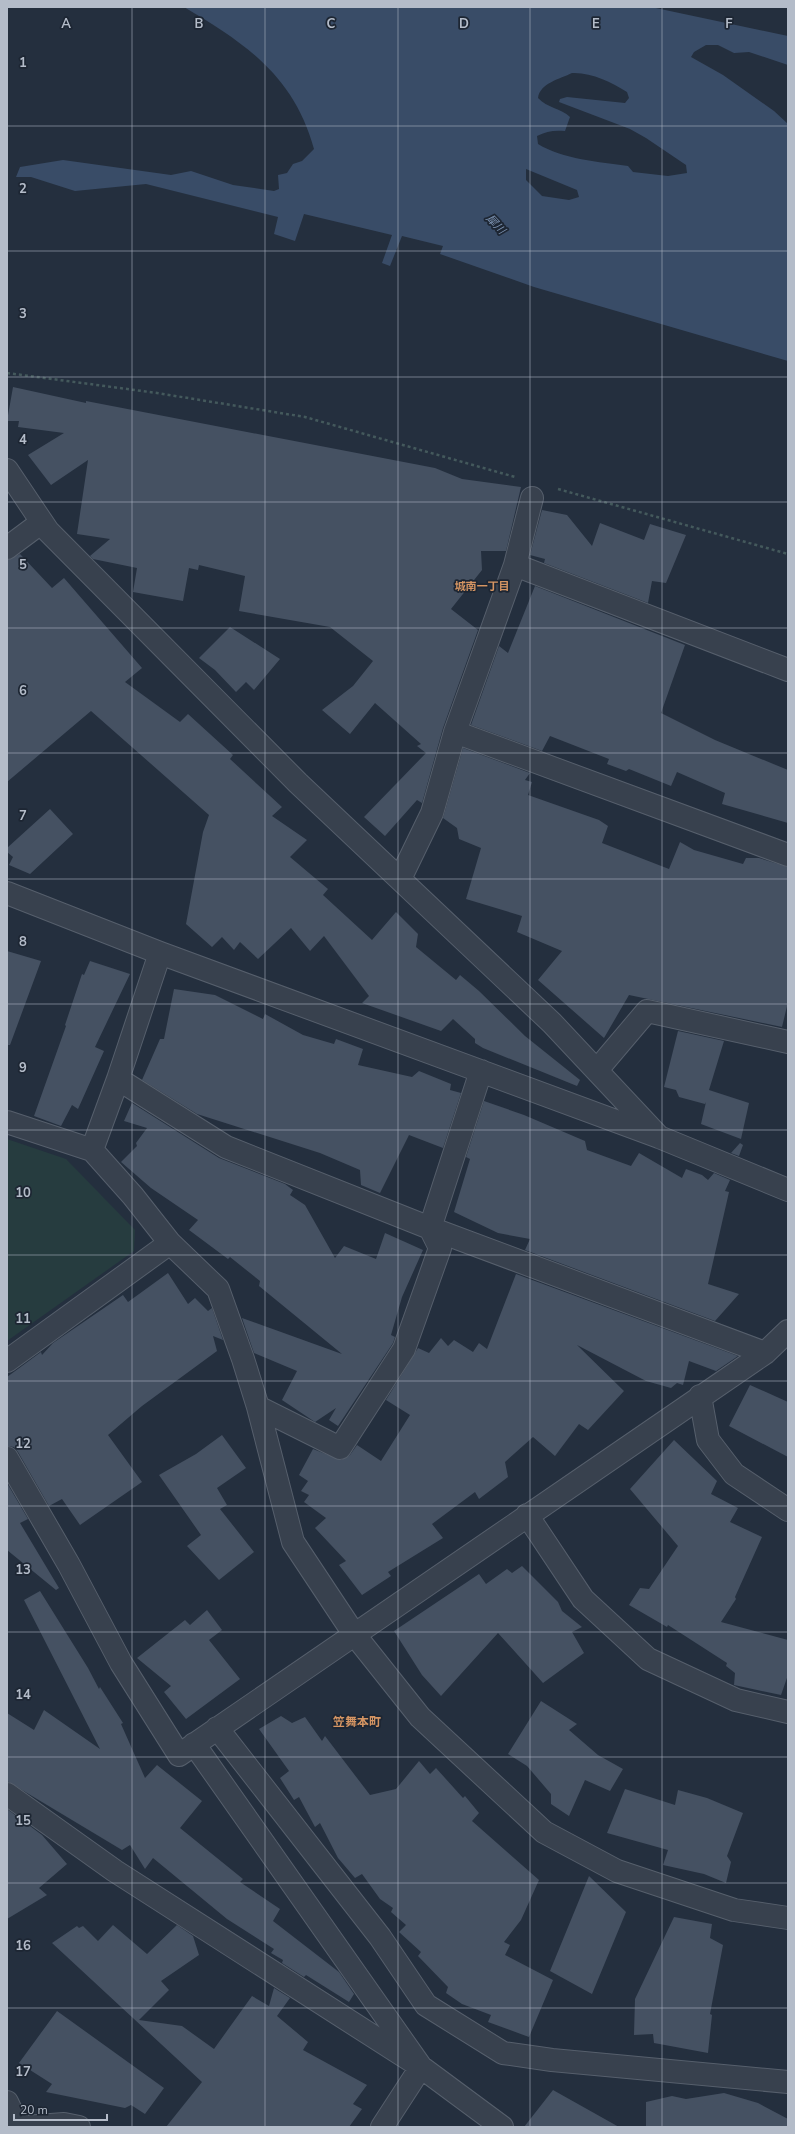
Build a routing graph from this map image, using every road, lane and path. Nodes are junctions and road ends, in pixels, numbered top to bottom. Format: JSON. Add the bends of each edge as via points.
{"nodes":[{"id":1,"x":7,"y":373,"type":"edge"},
{"id":2,"x":7,"y":470,"type":"edge"},
{"id":3,"x":527,"y":488,"type":"joint"},
{"id":4,"x":553,"y":488,"type":"dead end"},
{"id":5,"x":42,"y":522,"type":"junction"},
{"id":6,"x":7,"y":548,"type":"edge"},
{"id":7,"x":788,"y":554,"type":"edge"},
{"id":8,"x":516,"y":565,"type":"junction"},
{"id":9,"x":788,"y":670,"type":"edge"},
{"id":10,"x":455,"y":732,"type":"junction"},
{"id":11,"x":788,"y":855,"type":"edge"},
{"id":12,"x":400,"y":879,"type":"junction"},
{"id":13,"x":7,"y":893,"type":"edge"},
{"id":14,"x":160,"y":953,"type":"junction"},
{"id":15,"x":788,"y":1042,"type":"edge"},
{"id":16,"x":597,"y":1070,"type":"junction"},
{"id":17,"x":481,"y":1072,"type":"junction"},
{"id":18,"x":118,"y":1080,"type":"junction"},
{"id":19,"x":7,"y":1122,"type":"edge"},
{"id":20,"x":659,"y":1137,"type":"junction"},
{"id":21,"x":92,"y":1150,"type":"junction"},
{"id":22,"x":788,"y":1190,"type":"edge"},
{"id":23,"x":430,"y":1228,"type":"junction"},
{"id":24,"x":170,"y":1243,"type":"junction"},
{"id":25,"x":788,"y":1331,"type":"edge"},
{"id":26,"x":765,"y":1353,"type":"junction"},
{"id":27,"x":7,"y":1360,"type":"edge"},
{"id":28,"x":700,"y":1396,"type":"junction"},
{"id":29,"x":258,"y":1407,"type":"junction"},
{"id":30,"x":7,"y":1458,"type":"edge"},
{"id":31,"x":788,"y":1510,"type":"edge"},
{"id":32,"x":527,"y":1515,"type":"junction"},
{"id":33,"x":354,"y":1634,"type":"junction"},
{"id":34,"x":788,"y":1712,"type":"edge"},
{"id":35,"x":217,"y":1728,"type":"junction"},
{"id":36,"x":194,"y":1744,"type":"junction"},
{"id":37,"x":7,"y":1794,"type":"edge"},
{"id":38,"x":788,"y":1918,"type":"edge"},
{"id":39,"x":421,"y":2067,"type":"junction"},
{"id":40,"x":788,"y":2082,"type":"edge"},
{"id":41,"x":7,"y":2102,"type":"edge"},
{"id":42,"x":19,"y":2127,"type":"edge"},
{"id":43,"x":25,"y":2127,"type":"edge"},
{"id":44,"x":78,"y":2127,"type":"edge"},
{"id":45,"x":382,"y":2127,"type":"edge"},
{"id":46,"x":502,"y":2127,"type":"edge"}],
"edges":[{"from":1,"to":3,"type":"path","via":[[157,393],[305,417]]},
{"from":2,"to":5,"type":"street"},
{"from":3,"to":8,"type":"street"},
{"from":4,"to":7,"type":"path"},
{"from":5,"to":6,"type":"street"},
{"from":5,"to":12,"type":"street","via":[[193,680]]},
{"from":8,"to":9,"type":"street"},
{"from":8,"to":10,"type":"street"},
{"from":10,"to":11,"type":"street"},
{"from":10,"to":12,"type":"street","via":[[432,813]]},
{"from":12,"to":16,"type":"street","via":[[552,1023]]},
{"from":13,"to":14,"type":"street"},
{"from":14,"to":17,"type":"street"},
{"from":14,"to":18,"type":"street"},
{"from":15,"to":16,"type":"street","via":[[646,1011]]},
{"from":16,"to":20,"type":"street"},
{"from":17,"to":20,"type":"street"},
{"from":17,"to":23,"type":"street"},
{"from":18,"to":21,"type":"street"},
{"from":18,"to":23,"type":"street","via":[[226,1147]]},
{"from":19,"to":21,"type":"street"},
{"from":20,"to":22,"type":"street"},
{"from":21,"to":24,"type":"street","via":[[134,1196]]},
{"from":23,"to":26,"type":"street"},
{"from":23,"to":29,"type":"street","via":[[440,1248],[404,1349],[340,1448]]},
{"from":24,"to":27,"type":"street"},
{"from":24,"to":29,"type":"street","via":[[218,1289]]},
{"from":25,"to":26,"type":"street"},
{"from":26,"to":28,"type":"street"},
{"from":28,"to":31,"type":"street","via":[[708,1440],[734,1474]]},
{"from":28,"to":32,"type":"street"},
{"from":29,"to":33,"type":"street","via":[[294,1542]]},
{"from":30,"to":36,"type":"street","via":[[69,1565],[121,1663],[179,1755]]},
{"from":32,"to":33,"type":"street"},
{"from":32,"to":34,"type":"street","via":[[583,1599],[648,1659],[736,1700]]},
{"from":33,"to":35,"type":"street"},
{"from":33,"to":38,"type":"street","via":[[420,1718],[544,1832],[617,1871],[734,1910]]},
{"from":35,"to":36,"type":"street"},
{"from":35,"to":40,"type":"street","via":[[380,1937],[426,2006],[432,2010],[503,2053],[552,2060]]},
{"from":36,"to":39,"type":"street"},
{"from":37,"to":39,"type":"street","via":[[115,1871]]},
{"from":39,"to":45,"type":"street"},
{"from":39,"to":46,"type":"street"},
{"from":41,"to":42,"type":"street"},
{"from":43,"to":44,"type":"street","via":[[64,2124]]}]}
